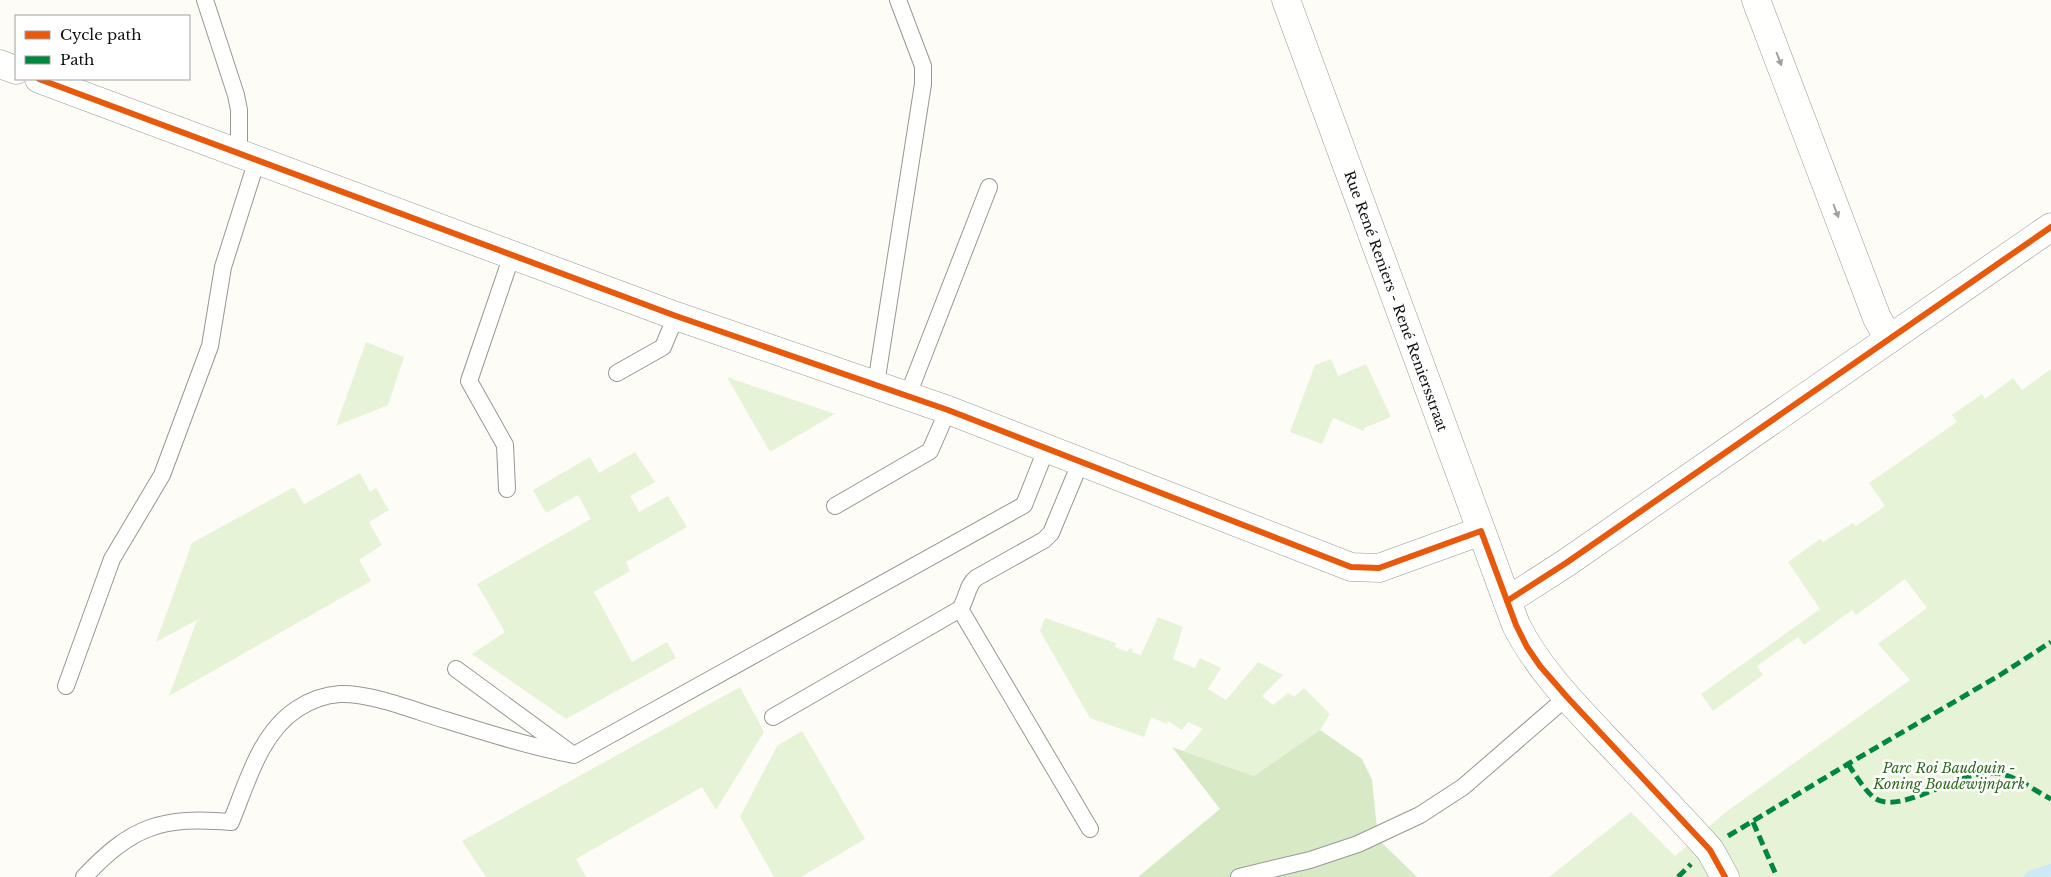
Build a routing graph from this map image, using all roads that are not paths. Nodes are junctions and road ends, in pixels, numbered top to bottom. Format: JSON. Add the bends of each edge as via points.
{"nodes":[{"id":1,"x":205,"y":0,"type":"edge"},
{"id":2,"x":898,"y":0,"type":"edge"},
{"id":3,"x":1286,"y":0,"type":"edge"},
{"id":4,"x":1756,"y":0,"type":"edge"},
{"id":5,"x":0,"y":64,"type":"edge"},
{"id":6,"x":15,"y":70,"type":"edge"},
{"id":7,"x":42,"y":80,"type":"edge"},
{"id":8,"x":248,"y":157,"type":"junction"},
{"id":9,"x":989,"y":187,"type":"dead end"},
{"id":10,"x":2051,"y":227,"type":"edge"},
{"id":11,"x":512,"y":255,"type":"junction"},
{"id":12,"x":676,"y":316,"type":"junction"},
{"id":13,"x":1889,"y":339,"type":"junction"},
{"id":14,"x":617,"y":373,"type":"dead end"},
{"id":15,"x":876,"y":384,"type":"junction"},
{"id":16,"x":908,"y":395,"type":"junction"},
{"id":17,"x":948,"y":410,"type":"junction"},
{"id":18,"x":1047,"y":447,"type":"junction"},
{"id":19,"x":1082,"y":460,"type":"junction"},
{"id":20,"x":507,"y":489,"type":"dead end"},
{"id":21,"x":835,"y":506,"type":"dead end"},
{"id":22,"x":1481,"y":531,"type":"junction"},
{"id":23,"x":1507,"y":601,"type":"junction"},
{"id":24,"x":960,"y":609,"type":"junction"},
{"id":25,"x":456,"y":669,"type":"dead end"},
{"id":26,"x":66,"y":686,"type":"dead end"},
{"id":27,"x":1567,"y":697,"type":"junction"},
{"id":28,"x":773,"y":717,"type":"dead end"},
{"id":29,"x":574,"y":755,"type":"junction"},
{"id":30,"x":1090,"y":829,"type":"dead end"},
{"id":31,"x":1724,"y":874,"type":"edge"},
{"id":32,"x":84,"y":877,"type":"edge"},
{"id":33,"x":1239,"y":877,"type":"edge"}],
"edges":[{"from":1,"to":8,"type":"lane","via":[[236,95]]},
{"from":2,"to":15,"type":"lane","via":[[923,66],[923,84]]},
{"from":3,"to":22,"type":"street","name":"Rue René Reniers - René Reniersstraat"},
{"from":4,"to":13,"type":"street","one_way":true,"via":[[1877,318]]},
{"from":5,"to":6,"type":"street"},
{"from":7,"to":8,"type":"street"},
{"from":8,"to":11,"type":"street"},
{"from":8,"to":26,"type":"lane","via":[[223,267],[210,346],[162,475],[112,559]]},
{"from":9,"to":16,"type":"lane"},
{"from":10,"to":13,"type":"street"},
{"from":11,"to":12,"type":"street"},
{"from":11,"to":20,"type":"lane","via":[[469,381],[505,445]]},
{"from":12,"to":14,"type":"lane","via":[[663,347]]},
{"from":12,"to":15,"type":"street"},
{"from":13,"to":23,"type":"street"},
{"from":15,"to":16,"type":"street"},
{"from":16,"to":17,"type":"street"},
{"from":17,"to":18,"type":"street"},
{"from":17,"to":21,"type":"lane","via":[[930,451]]},
{"from":18,"to":19,"type":"street"},
{"from":18,"to":29,"type":"lane","via":[[1024,506]]},
{"from":19,"to":22,"type":"street","via":[[1351,567],[1379,568]]},
{"from":19,"to":24,"type":"lane","via":[[1052,533],[971,582]]},
{"from":22,"to":23,"type":"street","name":"Rue René Reniers - René Reniersstraat"},
{"from":23,"to":27,"type":"street","name":"Rue René Reniers - René Reniersstraat","via":[[1527,648]]},
{"from":24,"to":28,"type":"lane"},
{"from":24,"to":30,"type":"lane"},
{"from":25,"to":29,"type":"lane"},
{"from":27,"to":31,"type":"street","name":"Rue René Reniers - René Reniersstraat","via":[[1710,850]]},
{"from":27,"to":33,"type":"lane","via":[[1462,787],[1420,815],[1358,844],[1310,860]]},
{"from":29,"to":32,"type":"lane","via":[[521,744],[379,699],[340,694],[317,698],[296,709],[276,728],[259,753],[231,822],[199,819],[165,822],[139,832],[106,853]]}]}
